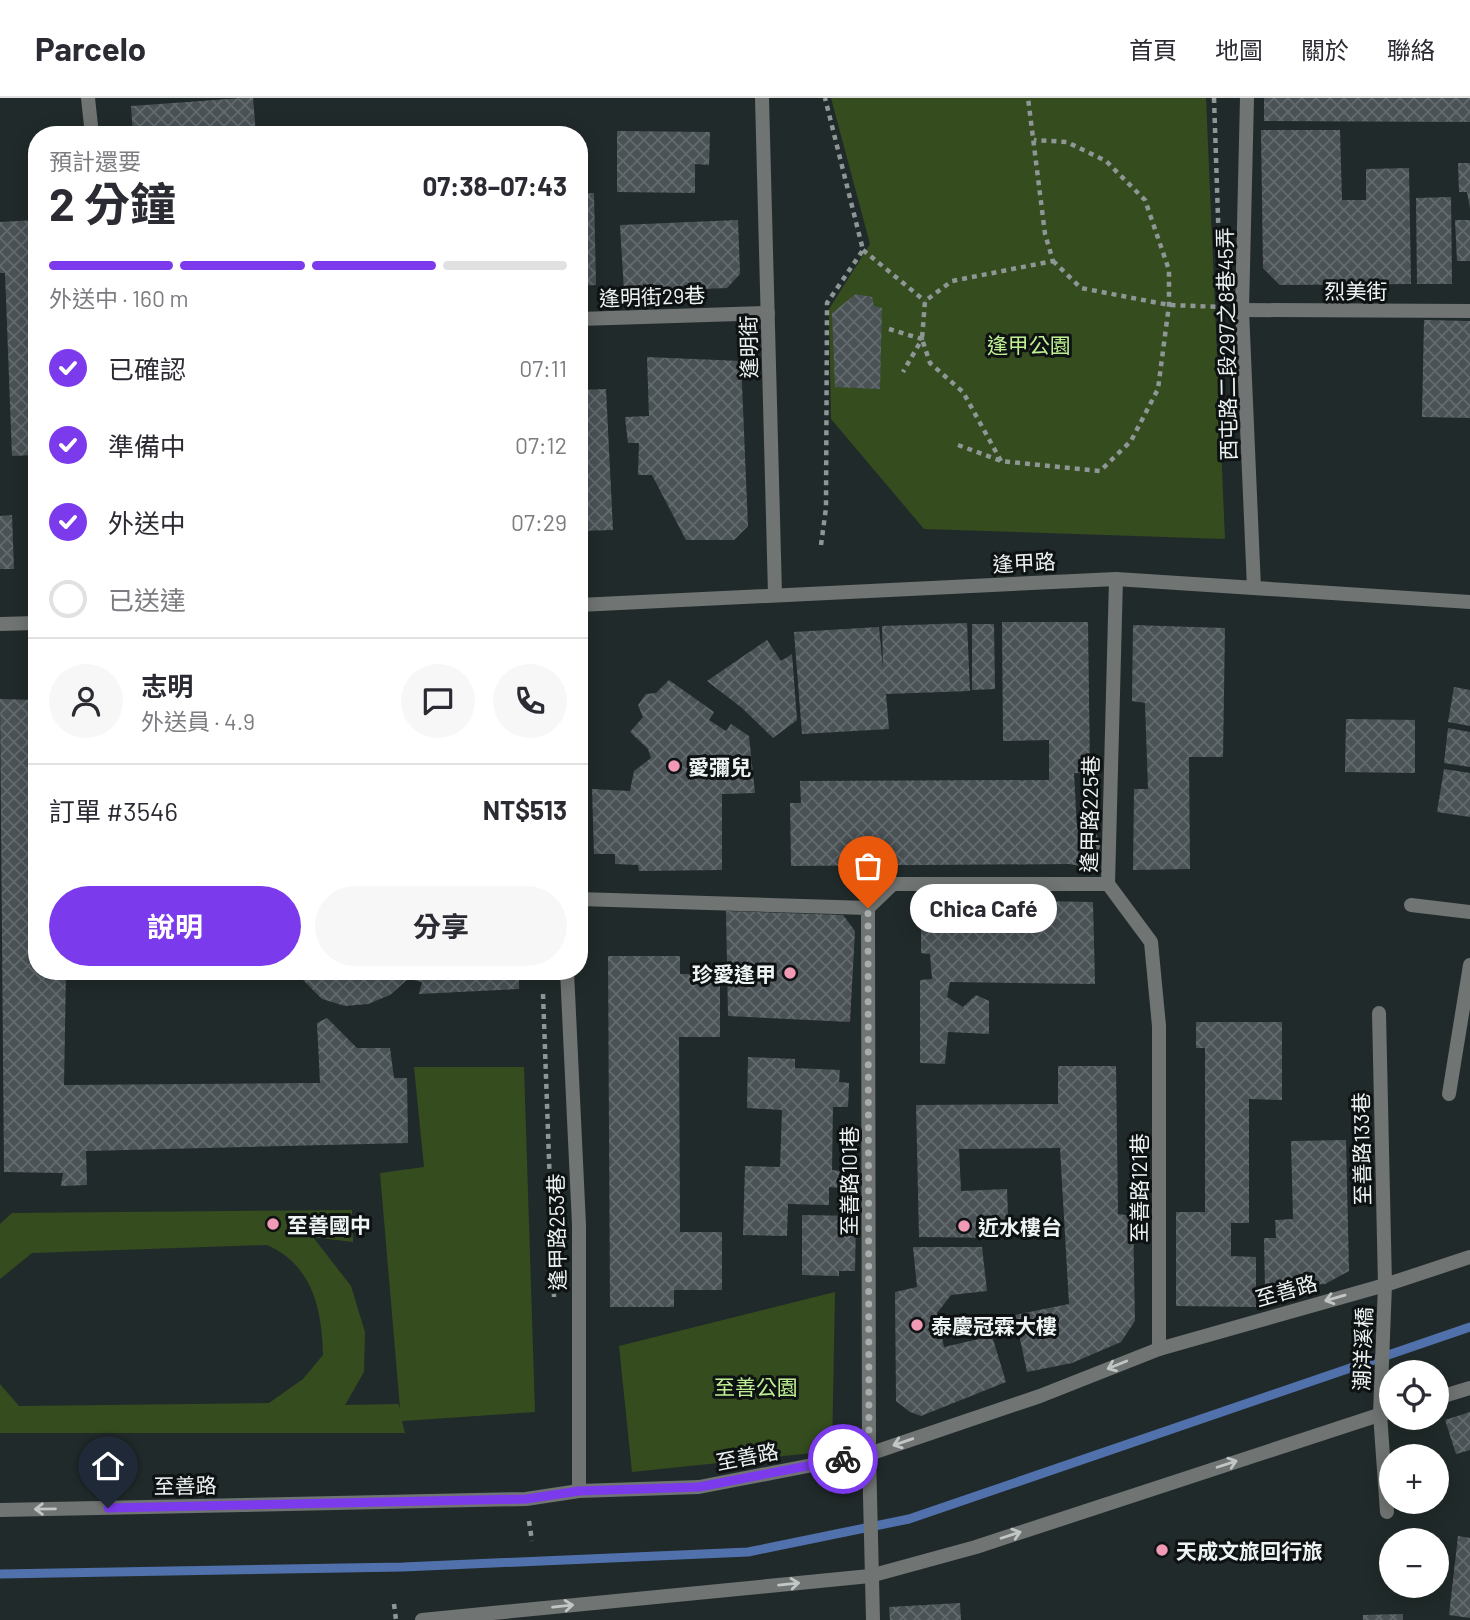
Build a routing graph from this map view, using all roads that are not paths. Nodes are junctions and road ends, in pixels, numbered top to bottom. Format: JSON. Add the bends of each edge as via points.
{"nodes":[{"id":1,"x":88,"y":98,"type":"edge"},
{"id":2,"x":762,"y":98,"type":"edge"},
{"id":3,"x":1247,"y":98,"type":"edge"},
{"id":4,"x":91,"y":126,"type":"edge"},
{"id":5,"x":1242,"y":310,"type":"junction"},
{"id":6,"x":1470,"y":312,"type":"edge"},
{"id":7,"x":768,"y":313,"type":"junction"},
{"id":8,"x":588,"y":319,"type":"edge"},
{"id":9,"x":1116,"y":579,"type":"junction"},
{"id":10,"x":1254,"y":588,"type":"junction"},
{"id":11,"x":775,"y":594,"type":"junction"},
{"id":12,"x":1470,"y":602,"type":"edge"},
{"id":13,"x":588,"y":604,"type":"edge"},
{"id":14,"x":28,"y":623,"type":"edge"},
{"id":15,"x":0,"y":624,"type":"edge"},
{"id":16,"x":1108,"y":884,"type":"junction"},
{"id":17,"x":588,"y":899,"type":"edge"},
{"id":18,"x":1411,"y":905,"type":"dead end"},
{"id":19,"x":868,"y":908,"type":"junction"},
{"id":20,"x":1470,"y":912,"type":"edge"},
{"id":21,"x":1470,"y":965,"type":"edge"},
{"id":22,"x":567,"y":980,"type":"edge"},
{"id":23,"x":1379,"y":1013,"type":"dead end"},
{"id":24,"x":1449,"y":1094,"type":"dead end"},
{"id":25,"x":1470,"y":1257,"type":"edge"},
{"id":26,"x":1385,"y":1285,"type":"junction"},
{"id":27,"x":1159,"y":1349,"type":"junction"},
{"id":28,"x":1386,"y":1360,"type":"edge"},
{"id":29,"x":1470,"y":1388,"type":"edge"},
{"id":30,"x":1449,"y":1394,"type":"edge"},
{"id":31,"x":1379,"y":1414,"type":"edge"},
{"id":32,"x":869,"y":1454,"type":"junction"},
{"id":33,"x":579,"y":1491,"type":"junction"},
{"id":34,"x":0,"y":1510,"type":"edge"},
{"id":35,"x":870,"y":1576,"type":"junction"},
{"id":36,"x":422,"y":1620,"type":"edge"},
{"id":37,"x":873,"y":1620,"type":"edge"}],
"edges":[{"from":1,"to":4,"type":"street"},
{"from":2,"to":7,"type":"street","name":"逢明街"},
{"from":3,"to":5,"type":"street","name":"西屯路二段297之8巷45弄"},
{"from":5,"to":6,"type":"street","name":"烈美街"},
{"from":5,"to":10,"type":"street","name":"西屯路二段297之8巷45弄"},
{"from":7,"to":8,"type":"street","name":"逢明街29巷"},
{"from":7,"to":11,"type":"street","name":"逢明街"},
{"from":9,"to":10,"type":"street","name":"逢甲路"},
{"from":9,"to":11,"type":"street","name":"逢甲路"},
{"from":9,"to":16,"type":"street","name":"逢甲路225巷"},
{"from":10,"to":12,"type":"street","name":"逢甲路"},
{"from":11,"to":13,"type":"street","name":"逢甲路"},
{"from":14,"to":15,"type":"street"},
{"from":16,"to":19,"type":"street","name":"逢甲路225巷","via":[[893,884]]},
{"from":16,"to":27,"type":"street","name":"至善路121巷","via":[[1151,942],[1159,1026]]},
{"from":17,"to":19,"type":"street"},
{"from":18,"to":20,"type":"street"},
{"from":19,"to":32,"type":"street","name":"至善路101巷"},
{"from":21,"to":24,"type":"street"},
{"from":22,"to":33,"type":"street","name":"逢甲路253巷","via":[[579,1225]]},
{"from":23,"to":26,"type":"street","name":"至善路133巷"},
{"from":25,"to":26,"type":"street","name":"至善路"},
{"from":26,"to":27,"type":"street","name":"至善路","one_way":true},
{"from":26,"to":28,"type":"street","name":"潮洋溪橋"},
{"from":27,"to":32,"type":"street","name":"至善路","one_way":true,"via":[[1040,1396]]},
{"from":29,"to":30,"type":"street"},
{"from":35,"to":31,"type":"street","one_way":true,"via":[[976,1547]]},
{"from":32,"to":33,"type":"street","name":"至善路","via":[[699,1487]]},
{"from":32,"to":35,"type":"street","name":"至善路101巷"},
{"from":33,"to":34,"type":"street","name":"至善路","one_way":true,"via":[[526,1499]]},
{"from":36,"to":35,"type":"street","one_way":true},
{"from":35,"to":37,"type":"street","name":"至善路101巷"}]}
